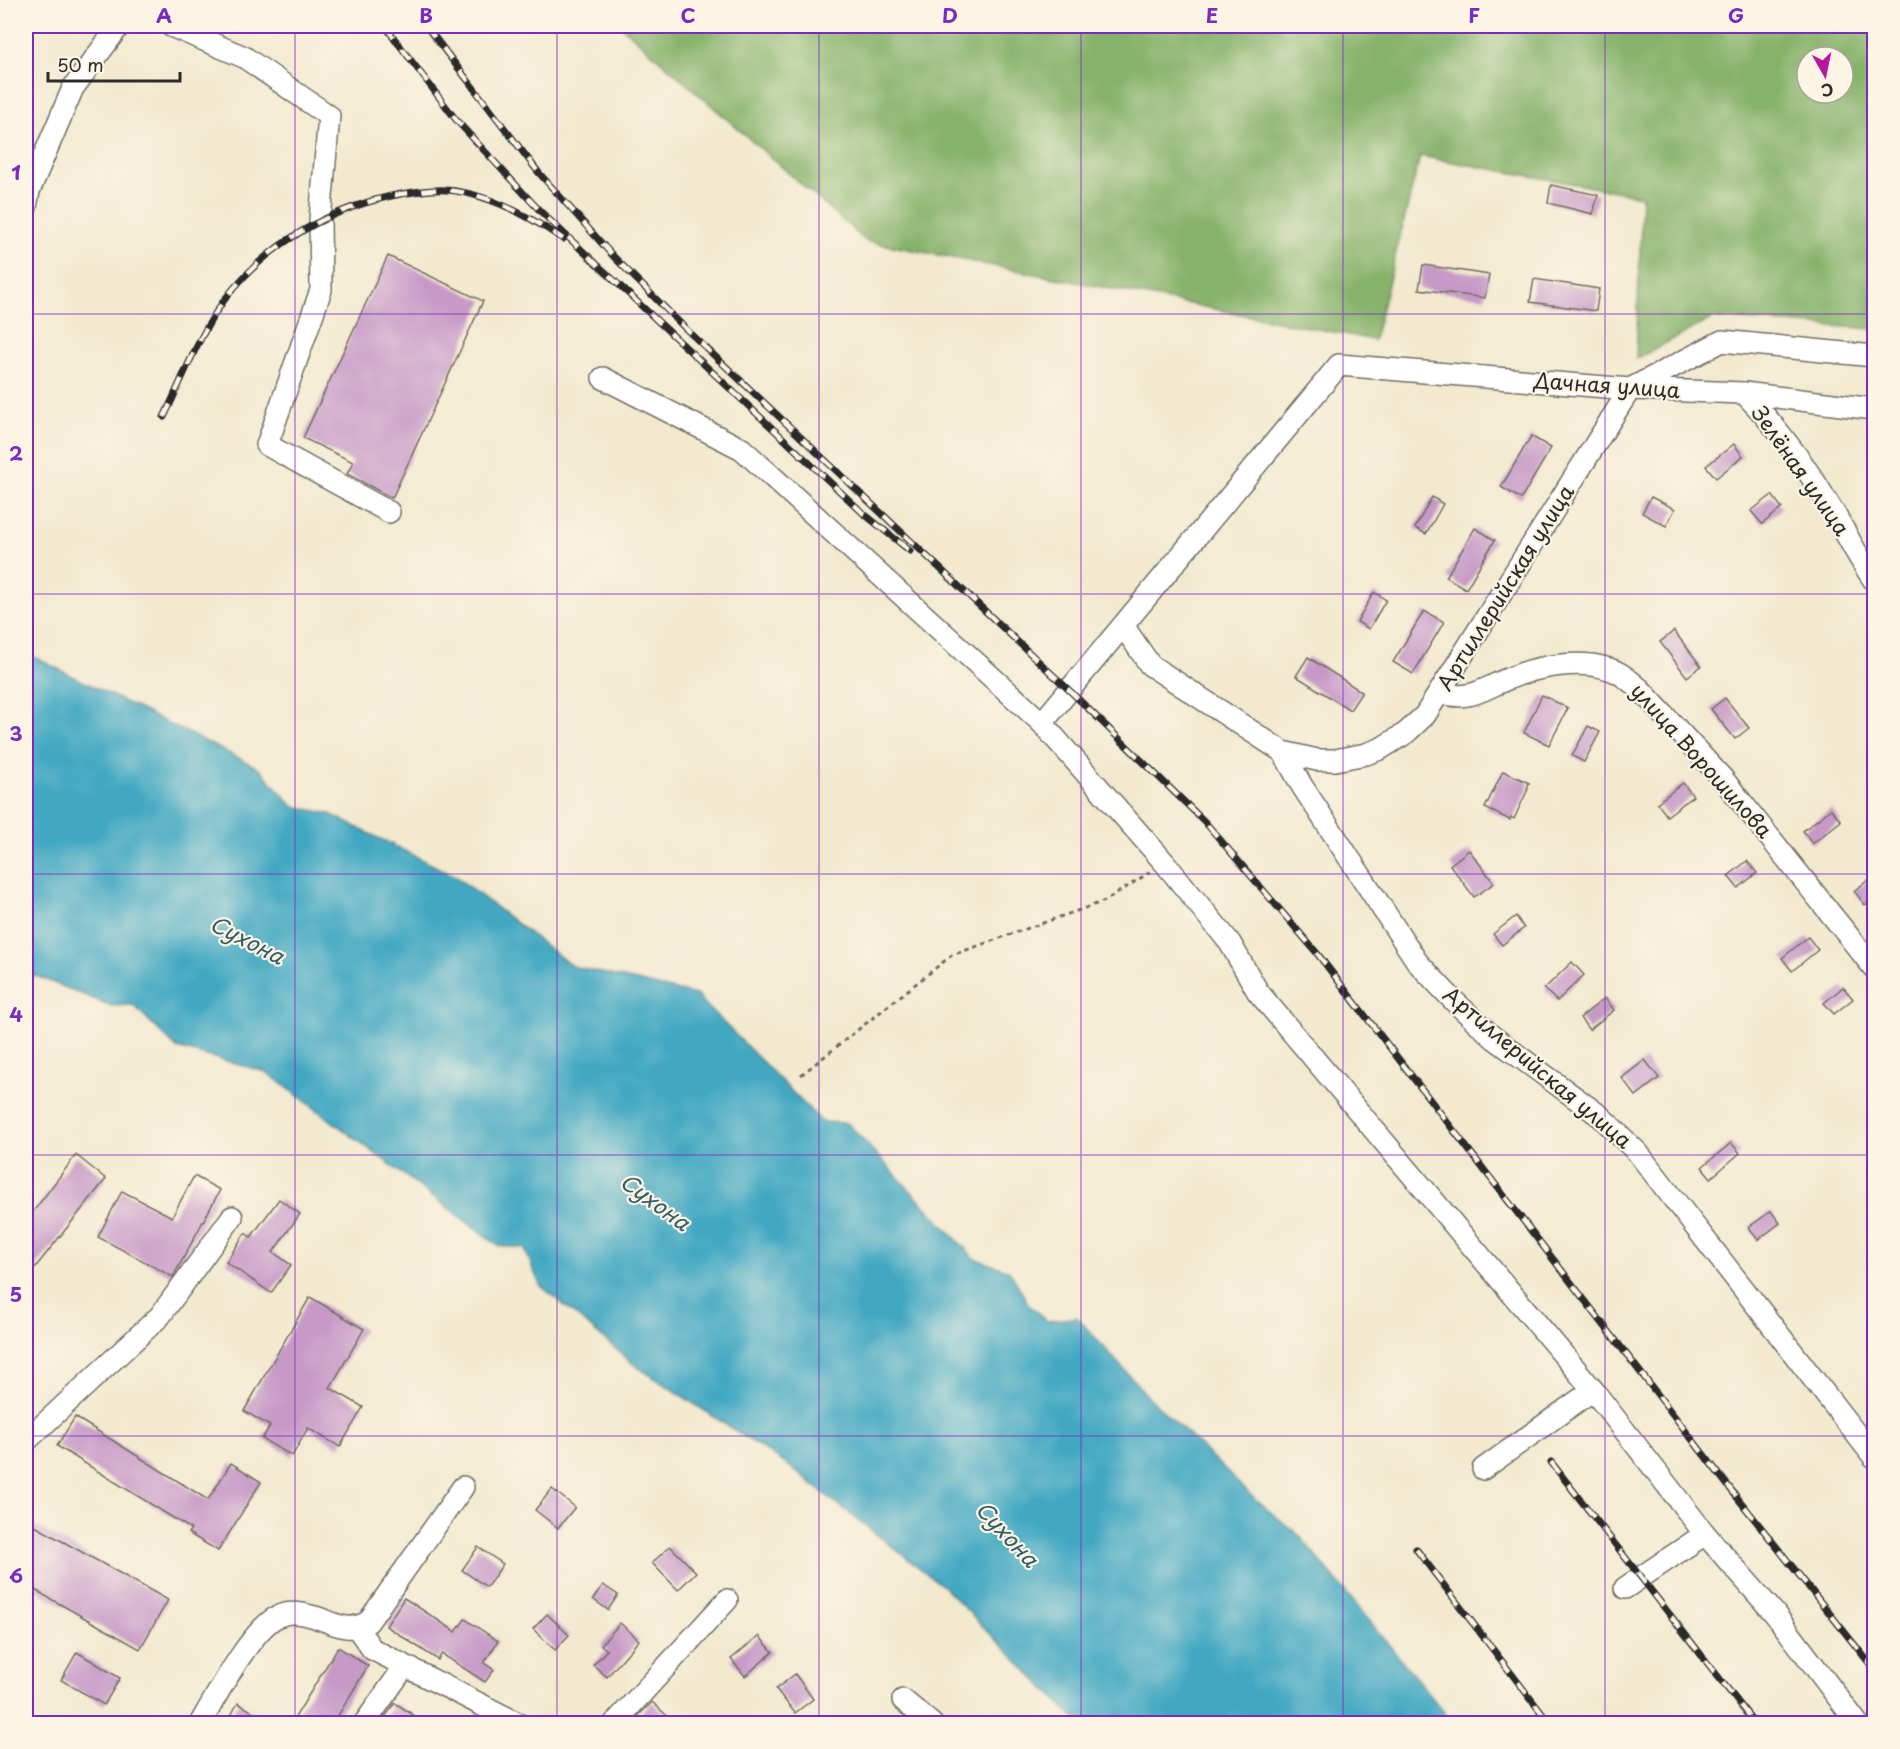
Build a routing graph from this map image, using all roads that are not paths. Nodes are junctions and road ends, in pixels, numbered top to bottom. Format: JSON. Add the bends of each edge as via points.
{"nodes":[{"id":1,"x":119,"y":26,"type":"edge"},
{"id":2,"x":171,"y":26,"type":"edge"},
{"id":3,"x":26,"y":207,"type":"edge"},
{"id":4,"x":1875,"y":356,"type":"edge"},
{"id":5,"x":603,"y":378,"type":"dead end"},
{"id":6,"x":1630,"y":389,"type":"junction"},
{"id":7,"x":1744,"y":393,"type":"junction"},
{"id":8,"x":1875,"y":409,"type":"edge"},
{"id":9,"x":389,"y":512,"type":"dead end"},
{"id":10,"x":1875,"y":580,"type":"edge"},
{"id":11,"x":1124,"y":627,"type":"junction"},
{"id":12,"x":1441,"y":693,"type":"junction"},
{"id":13,"x":1042,"y":723,"type":"junction"},
{"id":14,"x":1283,"y":752,"type":"junction"},
{"id":15,"x":1875,"y":968,"type":"edge"},
{"id":16,"x":232,"y":1217,"type":"dead end"},
{"id":17,"x":1593,"y":1390,"type":"junction"},
{"id":18,"x":26,"y":1441,"type":"edge"},
{"id":19,"x":1875,"y":1457,"type":"edge"},
{"id":20,"x":1483,"y":1469,"type":"dead end"},
{"id":21,"x":463,"y":1487,"type":"dead end"},
{"id":22,"x":1705,"y":1534,"type":"junction"},
{"id":23,"x":1625,"y":1588,"type":"dead end"},
{"id":24,"x":727,"y":1600,"type":"dead end"},
{"id":25,"x":357,"y":1628,"type":"junction"},
{"id":26,"x":405,"y":1666,"type":"junction"},
{"id":27,"x":903,"y":1701,"type":"dead end"},
{"id":28,"x":200,"y":1724,"type":"edge"},
{"id":29,"x":364,"y":1724,"type":"edge"},
{"id":30,"x":519,"y":1724,"type":"edge"},
{"id":31,"x":614,"y":1724,"type":"edge"},
{"id":32,"x":932,"y":1724,"type":"edge"},
{"id":33,"x":1858,"y":1724,"type":"edge"}],
"edges":[{"from":1,"to":3,"type":"street","via":[[73,88]]},
{"from":2,"to":9,"type":"street","via":[[244,57],[328,116],[320,220],[321,290],[267,445]]},
{"from":4,"to":6,"type":"street","via":[[1722,340]]},
{"from":5,"to":13,"type":"street","via":[[742,449]]},
{"from":6,"to":7,"type":"street","name":"Дачная улица"},
{"from":6,"to":11,"type":"street","name":"Дачная улица","via":[[1339,365]]},
{"from":6,"to":12,"type":"street","name":"Артиллерийская улица"},
{"from":7,"to":8,"type":"street","name":"Дачная улица"},
{"from":7,"to":10,"type":"street","name":"Зелёная улица","via":[[1771,421]]},
{"from":11,"to":13,"type":"street"},
{"from":11,"to":14,"type":"street","name":"Артиллерийская улица","via":[[1150,665]]},
{"from":12,"to":14,"type":"street","name":"Артиллерийская улица","via":[[1406,733],[1380,749],[1335,760]]},
{"from":12,"to":15,"type":"street","name":"улица Ворошилова","via":[[1467,696],[1528,670],[1571,665],[1610,669],[1626,678],[1723,779]]},
{"from":13,"to":17,"type":"street","via":[[1164,862],[1230,943],[1258,993]]},
{"from":14,"to":19,"type":"street","name":"Артиллерийская улица","via":[[1418,963],[1494,1038],[1600,1116],[1638,1153]]},
{"from":16,"to":18,"type":"street","via":[[160,1316]]},
{"from":17,"to":20,"type":"street"},
{"from":17,"to":22,"type":"street"},
{"from":21,"to":25,"type":"street","via":[[368,1622]]},
{"from":22,"to":23,"type":"street"},
{"from":22,"to":33,"type":"street","via":[[1775,1614]]},
{"from":24,"to":31,"type":"street"},
{"from":25,"to":26,"type":"street","via":[[372,1649]]},
{"from":25,"to":28,"type":"street","via":[[295,1613],[279,1615],[264,1625],[249,1645]]},
{"from":26,"to":29,"type":"street"},
{"from":26,"to":30,"type":"street"},
{"from":27,"to":32,"type":"street"}]}
